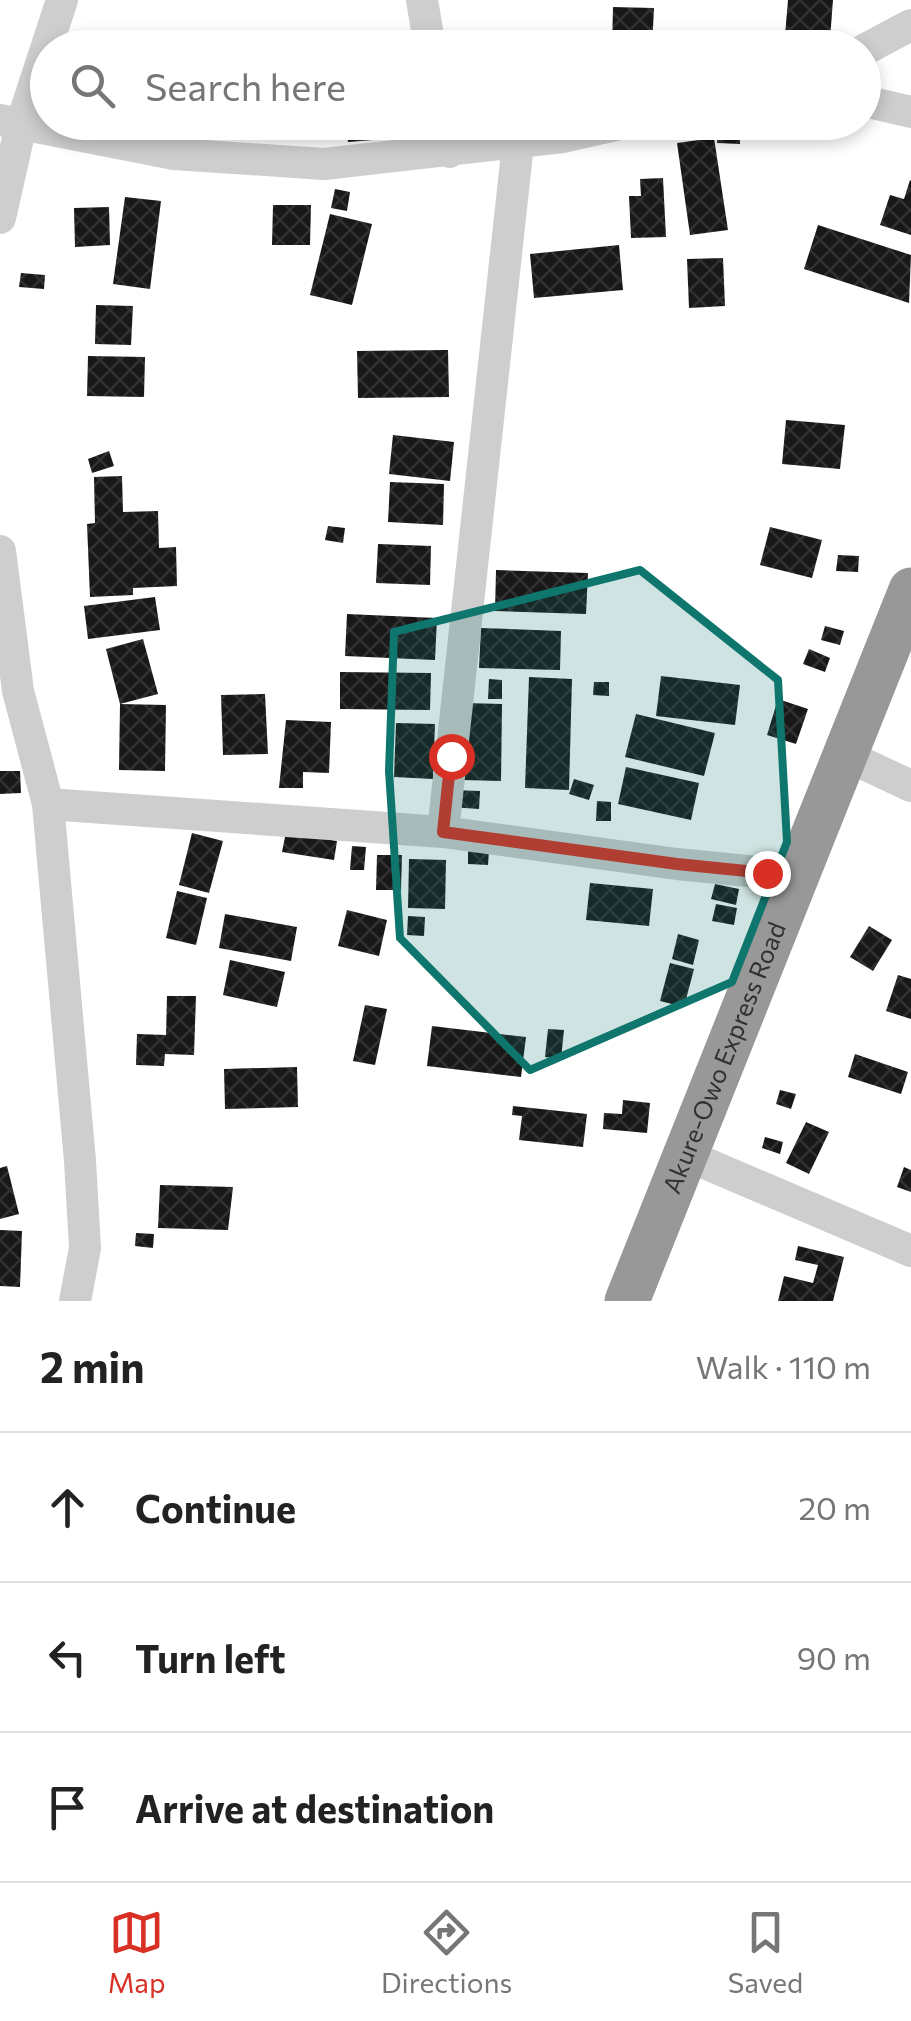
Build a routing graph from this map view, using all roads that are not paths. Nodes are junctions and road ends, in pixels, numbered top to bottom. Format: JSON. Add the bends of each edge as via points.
{"nodes":[{"id":1,"x":62,"y":0,"type":"edge"},
{"id":2,"x":422,"y":0,"type":"edge"},
{"id":3,"x":911,"y":25,"type":"edge"},
{"id":4,"x":49,"y":30,"type":"edge"},
{"id":5,"x":427,"y":30,"type":"edge"},
{"id":6,"x":881,"y":41,"type":"edge"},
{"id":7,"x":30,"y":75,"type":"edge"},
{"id":8,"x":881,"y":105,"type":"edge"},
{"id":9,"x":911,"y":112,"type":"edge"},
{"id":10,"x":10,"y":122,"type":"edge"},
{"id":11,"x":102,"y":140,"type":"edge"},
{"id":12,"x":437,"y":140,"type":"edge"},
{"id":13,"x":470,"y":140,"type":"edge"},
{"id":14,"x":538,"y":140,"type":"edge"},
{"id":15,"x":518,"y":144,"type":"junction"},
{"id":16,"x":0,"y":218,"type":"edge"},
{"id":17,"x":0,"y":551,"type":"edge"},
{"id":18,"x":911,"y":590,"type":"edge"},
{"id":19,"x":9,"y":690,"type":"edge"},
{"id":20,"x":845,"y":755,"type":"junction"},
{"id":21,"x":911,"y":786,"type":"edge"},
{"id":22,"x":48,"y":804,"type":"junction"},
{"id":23,"x":443,"y":832,"type":"junction"},
{"id":24,"x":797,"y":876,"type":"junction"},
{"id":25,"x":686,"y":1154,"type":"junction"},
{"id":26,"x":911,"y":1251,"type":"edge"},
{"id":27,"x":75,"y":1301,"type":"edge"},
{"id":28,"x":627,"y":1301,"type":"edge"}],
"edges":[{"from":1,"to":4,"type":"street"},
{"from":2,"to":5,"type":"street"},
{"from":3,"to":6,"type":"street"},
{"from":7,"to":10,"type":"street"},
{"from":8,"to":9,"type":"street"},
{"from":10,"to":16,"type":"street"},
{"from":11,"to":12,"type":"street","via":[[174,154],[324,164]]},
{"from":13,"to":15,"type":"street"},
{"from":14,"to":15,"type":"street"},
{"from":15,"to":23,"type":"street"},
{"from":17,"to":19,"type":"street"},
{"from":18,"to":20,"type":"highway","name":"Akure-Owo Express Road"},
{"from":19,"to":22,"type":"street"},
{"from":20,"to":21,"type":"street"},
{"from":20,"to":24,"type":"highway","name":"Akure-Owo Express Road"},
{"from":22,"to":23,"type":"street"},
{"from":22,"to":27,"type":"street","via":[[85,1248]]},
{"from":23,"to":24,"type":"street"},
{"from":24,"to":25,"type":"highway","name":"Akure-Owo Express Road"},
{"from":25,"to":26,"type":"street"},
{"from":25,"to":28,"type":"highway","name":"Akure-Owo Express Road"}]}
